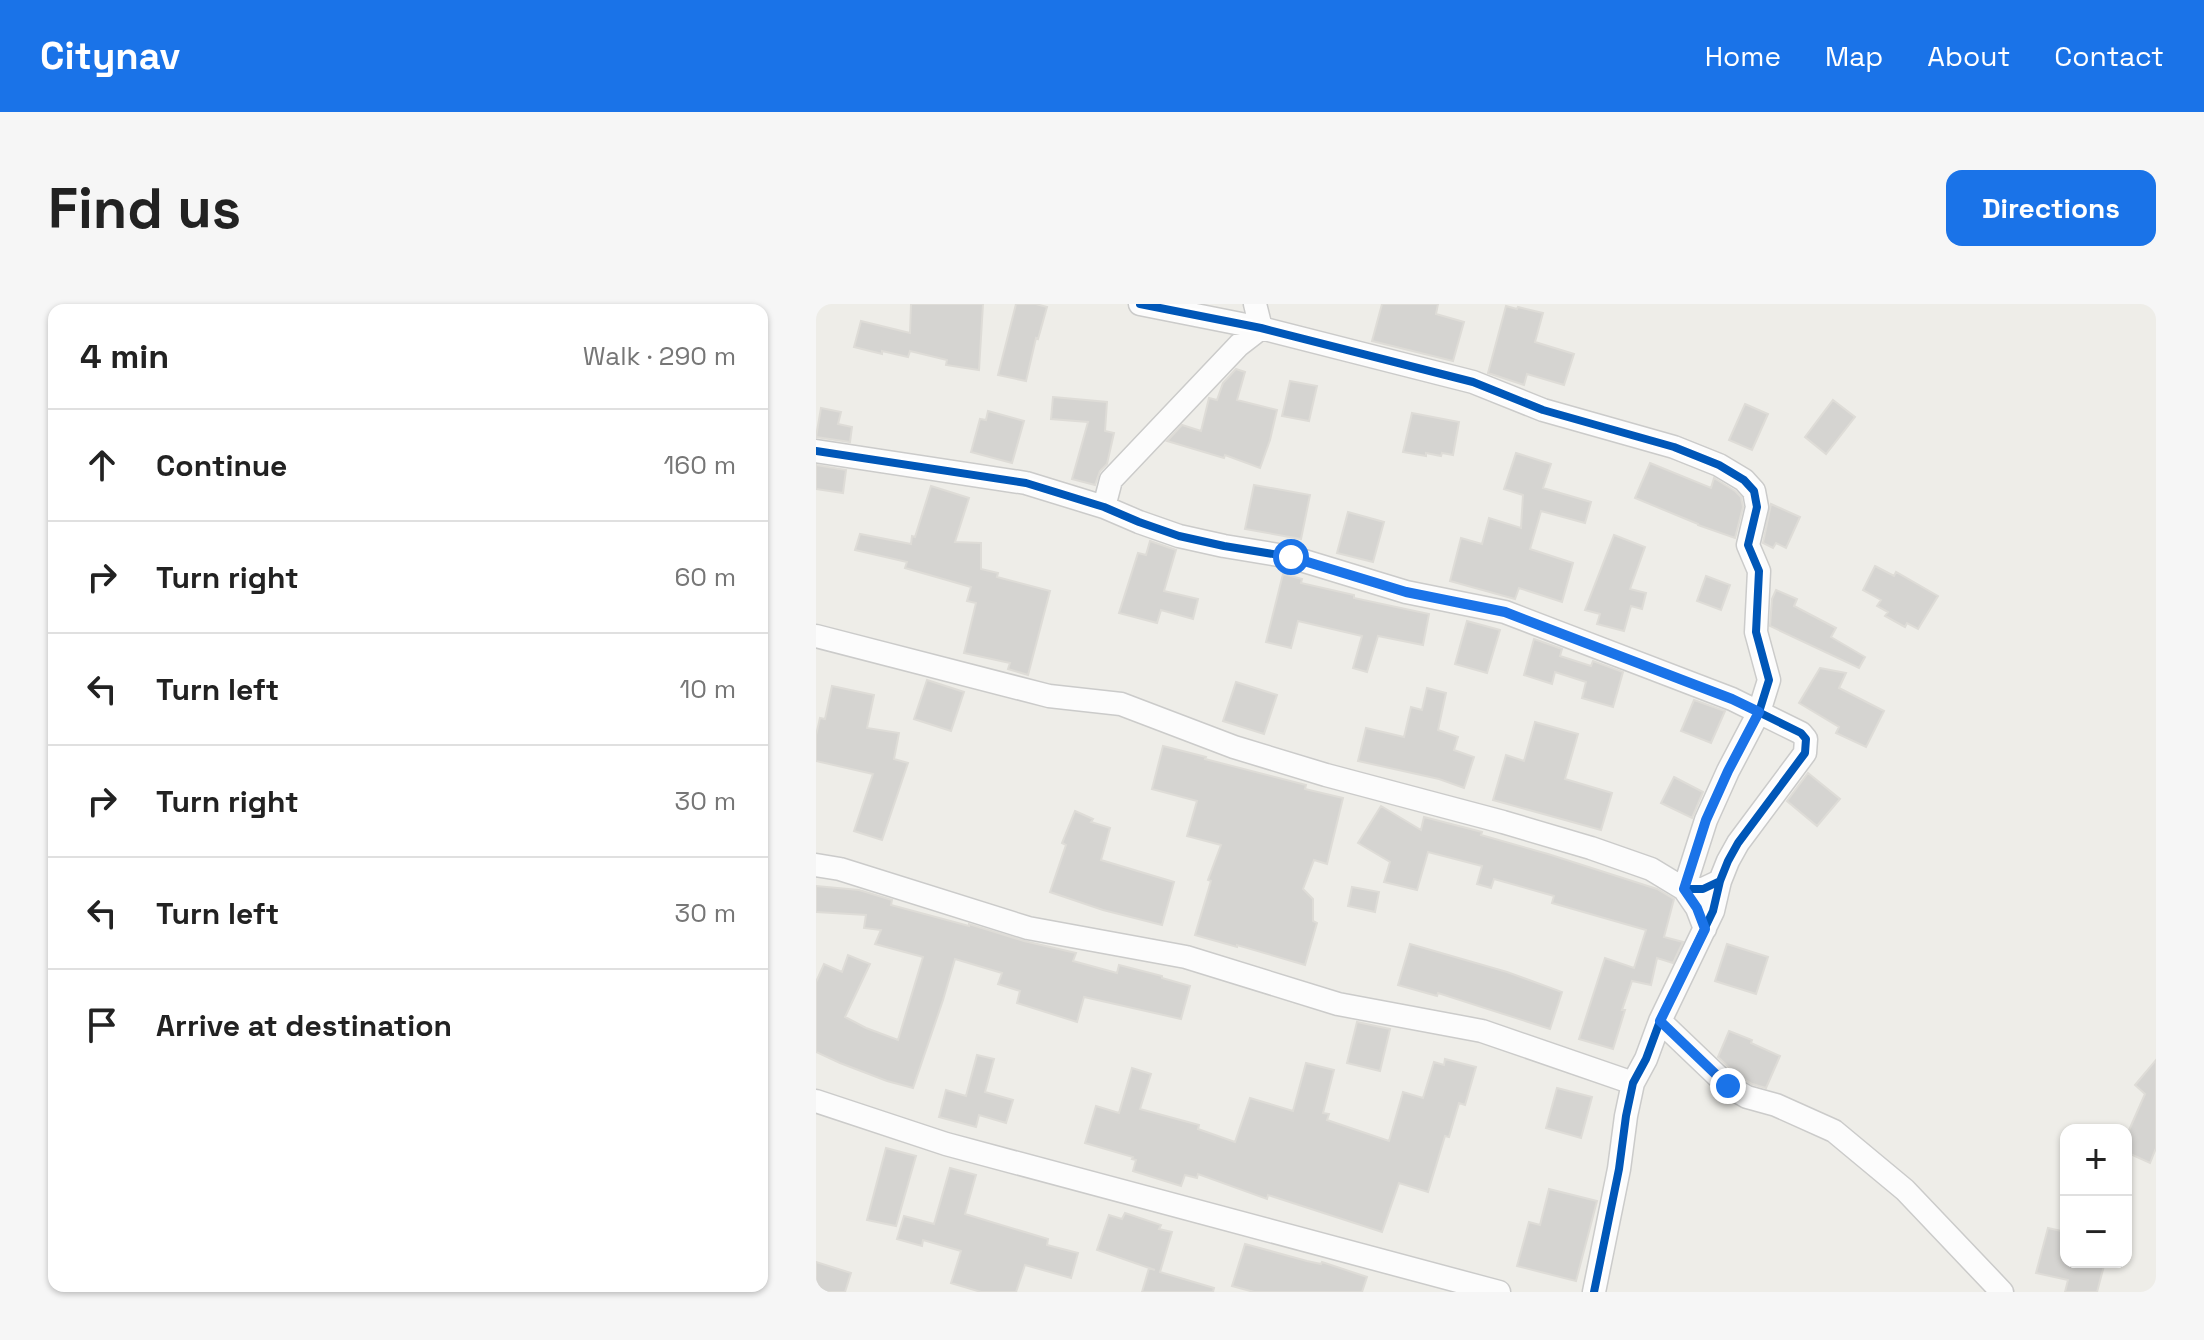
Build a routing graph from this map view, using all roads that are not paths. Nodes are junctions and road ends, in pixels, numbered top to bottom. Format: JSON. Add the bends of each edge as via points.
{"nodes":[{"id":1,"x":1140,"y":304,"type":"edge"},
{"id":2,"x":1255,"y":304,"type":"edge"},
{"id":3,"x":1261,"y":328,"type":"junction"},
{"id":4,"x":816,"y":451,"type":"edge"},
{"id":5,"x":1104,"y":507,"type":"junction"},
{"id":6,"x":816,"y":636,"type":"edge"},
{"id":7,"x":1759,"y":712,"type":"junction"},
{"id":8,"x":816,"y":865,"type":"edge"},
{"id":9,"x":1720,"y":881,"type":"junction"},
{"id":10,"x":1684,"y":889,"type":"junction"},
{"id":11,"x":1705,"y":929,"type":"junction"},
{"id":12,"x":1660,"y":1021,"type":"junction"},
{"id":13,"x":1633,"y":1083,"type":"junction"},
{"id":14,"x":816,"y":1101,"type":"edge"},
{"id":15,"x":1499,"y":1292,"type":"edge"},
{"id":16,"x":1594,"y":1292,"type":"edge"},
{"id":17,"x":2002,"y":1292,"type":"edge"}],
"edges":[{"from":1,"to":3,"type":"street"},
{"from":2,"to":3,"type":"street"},
{"from":3,"to":5,"type":"street","via":[[1111,480]]},
{"from":3,"to":7,"type":"street","via":[[1473,382],[1543,410],[1674,447],[1744,480],[1754,491],[1757,507],[1748,545],[1759,571],[1756,632],[1769,680]]},
{"from":4,"to":5,"type":"street","via":[[1026,483]]},
{"from":5,"to":7,"type":"street","via":[[1179,536],[1291,557],[1406,592],[1505,612]]},
{"from":6,"to":10,"type":"street","via":[[1049,696],[1121,704],[1234,747],[1591,848],[1651,869]]},
{"from":7,"to":9,"type":"street","via":[[1801,733],[1805,753],[1738,843]]},
{"from":7,"to":10,"type":"street","via":[[1706,820]]},
{"from":8,"to":13,"type":"street","via":[[1028,928],[1186,957],[1338,1004],[1482,1031]]},
{"from":9,"to":10,"type":"street","via":[[1703,889]]},
{"from":9,"to":11,"type":"street"},
{"from":10,"to":11,"type":"street"},
{"from":11,"to":12,"type":"street"},
{"from":12,"to":13,"type":"street"},
{"from":12,"to":17,"type":"street","via":[[1728,1086],[1834,1131],[1905,1190]]},
{"from":13,"to":16,"type":"street"},
{"from":14,"to":15,"type":"street","via":[[946,1144]]}]}
